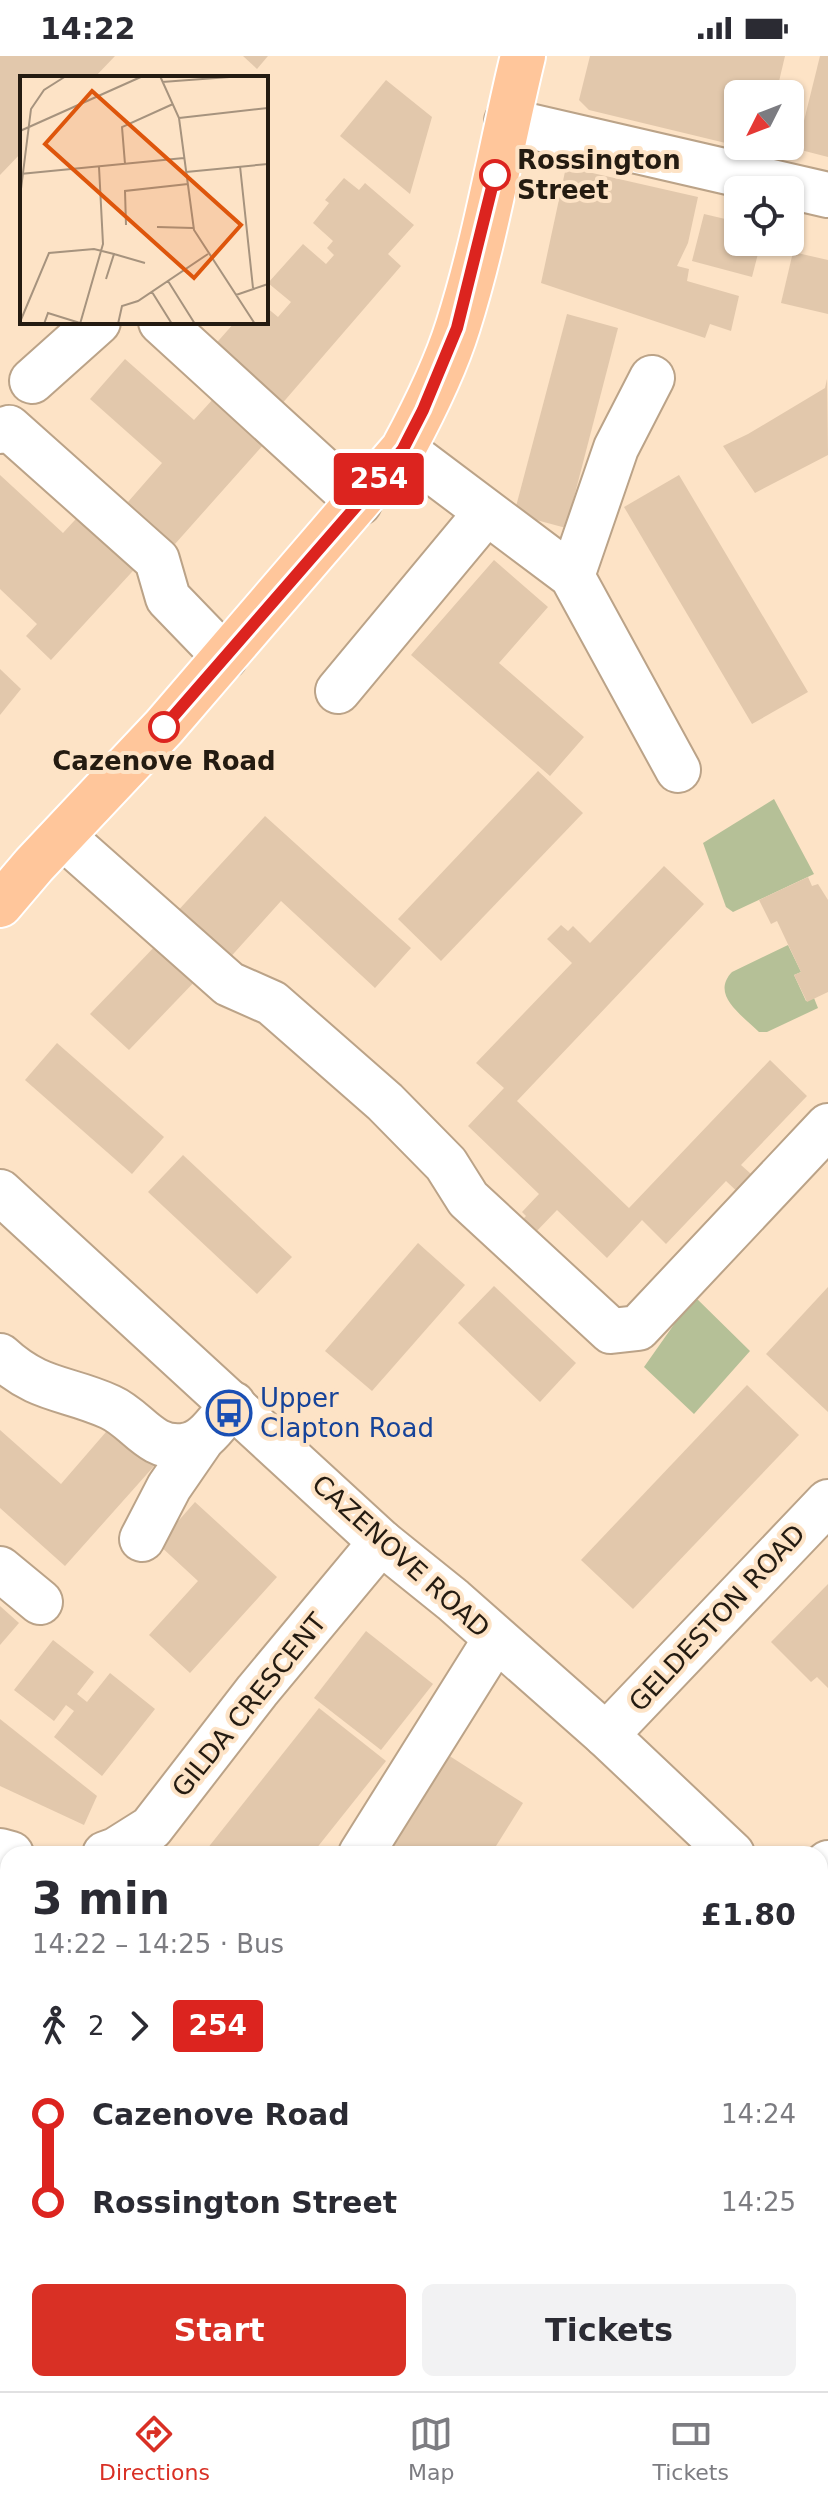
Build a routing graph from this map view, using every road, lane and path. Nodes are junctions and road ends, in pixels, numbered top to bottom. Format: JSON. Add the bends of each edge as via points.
{"nodes":[{"id":1,"x":523,"y":56,"type":"edge"},
{"id":2,"x":507,"y":121,"type":"junction"},
{"id":3,"x":828,"y":195,"type":"edge"},
{"id":4,"x":96,"y":324,"type":"edge"},
{"id":5,"x":163,"y":324,"type":"edge"},
{"id":6,"x":652,"y":378,"type":"dead end"},
{"id":7,"x":32,"y":381,"type":"dead end"},
{"id":8,"x":0,"y":431,"type":"edge"},
{"id":9,"x":403,"y":449,"type":"junction"},
{"id":10,"x":359,"y":503,"type":"junction"},
{"id":11,"x":486,"y":513,"type":"junction"},
{"id":12,"x":572,"y":576,"type":"junction"},
{"id":13,"x":225,"y":657,"type":"junction"},
{"id":14,"x":338,"y":691,"type":"dead end"},
{"id":15,"x":678,"y":770,"type":"dead end"},
{"id":16,"x":62,"y":836,"type":"junction"},
{"id":17,"x":0,"y":905,"type":"edge"},
{"id":18,"x":828,"y":1126,"type":"edge"},
{"id":19,"x":0,"y":1192,"type":"edge"},
{"id":20,"x":0,"y":1356,"type":"edge"},
{"id":21,"x":233,"y":1404,"type":"junction"},
{"id":22,"x":200,"y":1442,"type":"junction"},
{"id":23,"x":828,"y":1502,"type":"edge"},
{"id":24,"x":142,"y":1539,"type":"dead end"},
{"id":25,"x":381,"y":1542,"type":"junction"},
{"id":26,"x":0,"y":1569,"type":"edge"},
{"id":27,"x":40,"y":1602,"type":"dead end"},
{"id":28,"x":495,"y":1640,"type":"junction"},
{"id":29,"x":606,"y":1735,"type":"junction"},
{"id":30,"x":122,"y":1846,"type":"edge"},
{"id":31,"x":366,"y":1846,"type":"edge"},
{"id":32,"x":724,"y":1846,"type":"edge"}],
"edges":[{"from":1,"to":2,"type":"highway"},
{"from":2,"to":3,"type":"street"},
{"from":2,"to":9,"type":"highway","via":[[457,328]]},
{"from":4,"to":7,"type":"street"},
{"from":5,"to":10,"type":"street"},
{"from":6,"to":12,"type":"street","via":[[616,448]]},
{"from":8,"to":13,"type":"street","via":[[9,428],[157,560],[168,598]]},
{"from":9,"to":10,"type":"highway"},
{"from":9,"to":11,"type":"street"},
{"from":10,"to":13,"type":"highway"},
{"from":11,"to":12,"type":"street"},
{"from":11,"to":14,"type":"street"},
{"from":12,"to":15,"type":"street"},
{"from":13,"to":16,"type":"highway"},
{"from":16,"to":17,"type":"highway"},
{"from":16,"to":18,"type":"street","via":[[229,984],[272,1003],[385,1102],[446,1164],[468,1199],[611,1331],[638,1328]]},
{"from":19,"to":21,"type":"street","name":"CAZENOVE ROAD"},
{"from":20,"to":22,"type":"street","via":[[36,1383],[112,1407],[160,1445]]},
{"from":21,"to":22,"type":"street"},
{"from":21,"to":25,"type":"street","name":"CAZENOVE ROAD"},
{"from":22,"to":24,"type":"street"},
{"from":23,"to":29,"type":"street","name":"GELDESTON ROAD"},
{"from":25,"to":28,"type":"street","name":"CAZENOVE ROAD"},
{"from":25,"to":30,"type":"street","name":"GILDA CRESCENT","via":[[151,1828]]},
{"from":26,"to":27,"type":"street"},
{"from":28,"to":29,"type":"street","name":"CAZENOVE ROAD"},
{"from":28,"to":31,"type":"street"},
{"from":29,"to":32,"type":"street","name":"CAZENOVE ROAD"}]}
